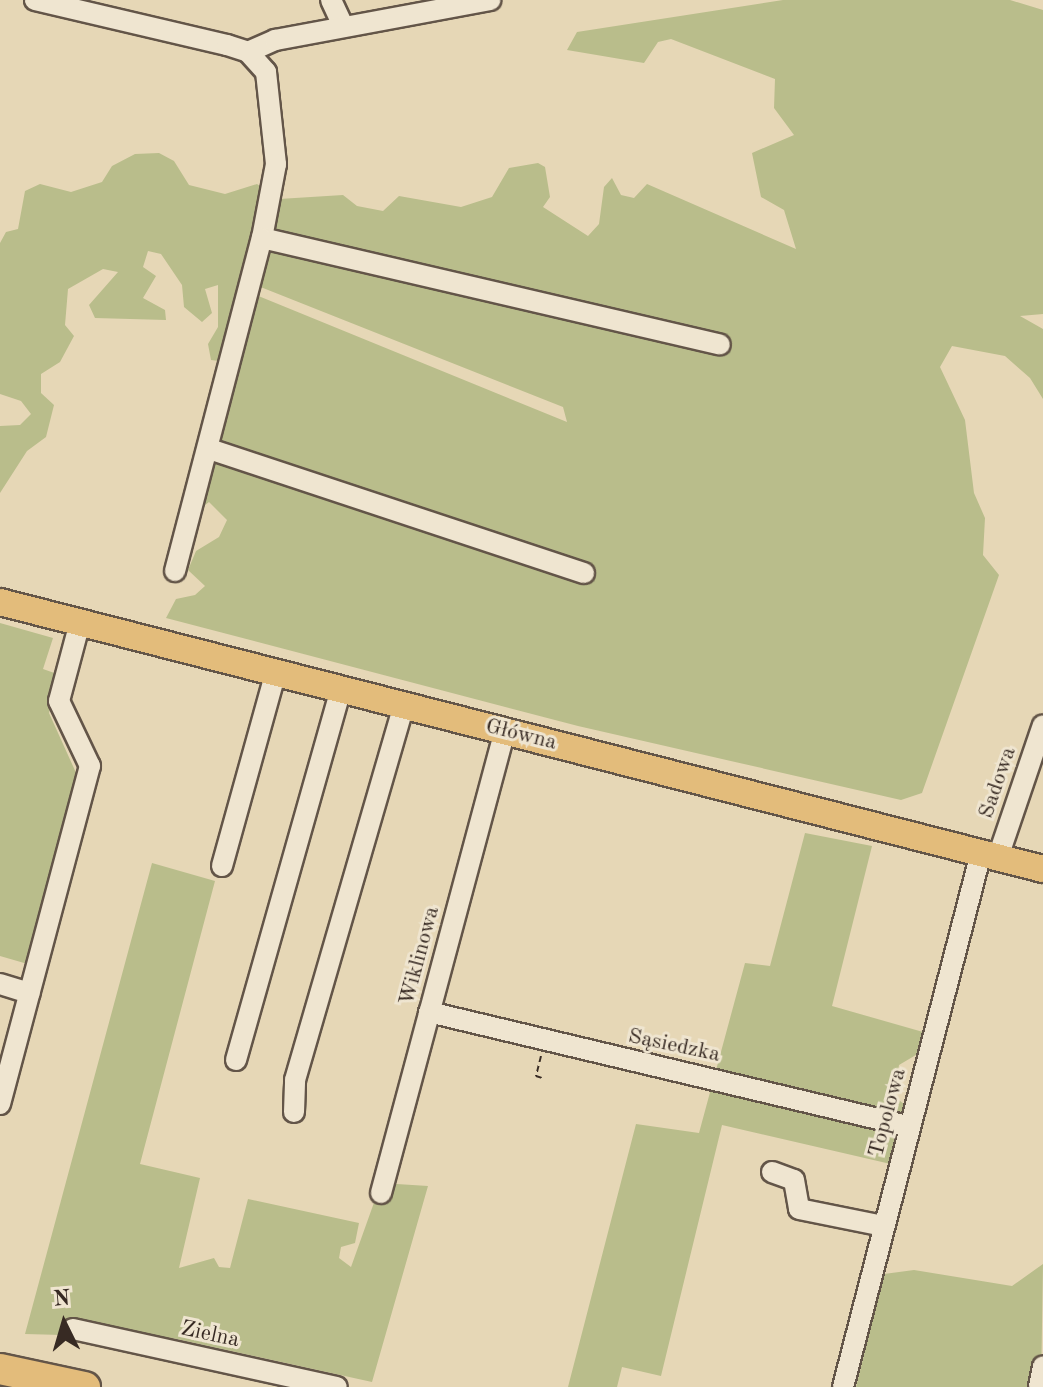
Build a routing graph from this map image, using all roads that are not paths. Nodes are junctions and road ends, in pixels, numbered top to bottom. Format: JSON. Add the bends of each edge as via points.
{"nodes":[{"id":1,"x":35,"y":0,"type":"edge"},
{"id":2,"x":331,"y":0,"type":"edge"},
{"id":3,"x":490,"y":0,"type":"edge"},
{"id":4,"x":343,"y":26,"type":"junction"},
{"id":5,"x":248,"y":52,"type":"junction"},
{"id":6,"x":262,"y":238,"type":"junction"},
{"id":7,"x":720,"y":345,"type":"dead end"},
{"id":8,"x":209,"y":449,"type":"junction"},
{"id":9,"x":175,"y":571,"type":"dead end"},
{"id":10,"x":584,"y":573,"type":"dead end"},
{"id":11,"x":0,"y":602,"type":"edge"},
{"id":12,"x":80,"y":622,"type":"junction"},
{"id":13,"x":276,"y":671,"type":"junction"},
{"id":14,"x":341,"y":689,"type":"junction"},
{"id":15,"x":404,"y":705,"type":"junction"},
{"id":16,"x":1043,"y":725,"type":"edge"},
{"id":17,"x":505,"y":731,"type":"junction"},
{"id":18,"x":989,"y":855,"type":"junction"},
{"id":19,"x":222,"y":866,"type":"dead end"},
{"id":20,"x":1043,"y":869,"type":"edge"},
{"id":21,"x":0,"y":984,"type":"edge"},
{"id":22,"x":30,"y":993,"type":"junction"},
{"id":23,"x":429,"y":1012,"type":"junction"},
{"id":24,"x":236,"y":1060,"type":"dead end"},
{"id":25,"x":0,"y":1104,"type":"edge"},
{"id":26,"x":294,"y":1112,"type":"dead end"},
{"id":27,"x":909,"y":1126,"type":"junction"},
{"id":28,"x":772,"y":1172,"type":"dead end"},
{"id":29,"x":381,"y":1193,"type":"dead end"},
{"id":30,"x":883,"y":1226,"type":"junction"},
{"id":31,"x":73,"y":1329,"type":"dead end"},
{"id":32,"x":1043,"y":1366,"type":"edge"},
{"id":33,"x":0,"y":1369,"type":"edge"},
{"id":34,"x":85,"y":1387,"type":"edge"},
{"id":35,"x":337,"y":1387,"type":"edge"},
{"id":36,"x":843,"y":1387,"type":"edge"},
{"id":37,"x":1039,"y":1387,"type":"edge"}],
"edges":[{"from":1,"to":5,"type":"street"},
{"from":2,"to":4,"type":"street"},
{"from":3,"to":4,"type":"street"},
{"from":4,"to":5,"type":"street","via":[[275,40]]},
{"from":5,"to":6,"type":"street","via":[[266,72],[276,164]]},
{"from":6,"to":7,"type":"street"},
{"from":6,"to":8,"type":"street"},
{"from":8,"to":9,"type":"street"},
{"from":8,"to":10,"type":"street"},
{"from":11,"to":12,"type":"main road","name":"Główna"},
{"from":12,"to":13,"type":"main road","name":"Główna"},
{"from":12,"to":22,"type":"street","via":[[59,701],[90,766]]},
{"from":13,"to":14,"type":"main road","name":"Główna"},
{"from":13,"to":19,"type":"street"},
{"from":14,"to":15,"type":"main road","name":"Główna"},
{"from":14,"to":24,"type":"street"},
{"from":15,"to":17,"type":"main road","name":"Główna"},
{"from":15,"to":26,"type":"street","via":[[295,1080]]},
{"from":16,"to":18,"type":"street","name":"Sadowa"},
{"from":17,"to":18,"type":"main road","name":"Główna"},
{"from":17,"to":23,"type":"street","name":"Wiklinowa"},
{"from":18,"to":20,"type":"main road","name":"Główna"},
{"from":18,"to":27,"type":"street","name":"Topolowa"},
{"from":21,"to":22,"type":"street"},
{"from":22,"to":25,"type":"street"},
{"from":23,"to":27,"type":"street","name":"Sąsiedzka"},
{"from":23,"to":29,"type":"street","name":"Wiklinowa"},
{"from":27,"to":30,"type":"street","name":"Topolowa"},
{"from":28,"to":30,"type":"street","via":[[794,1180],[799,1209]]},
{"from":30,"to":36,"type":"street","name":"Topolowa"},
{"from":31,"to":35,"type":"street","name":"Zielna"},
{"from":32,"to":37,"type":"street"},
{"from":33,"to":34,"type":"highway"}]}
